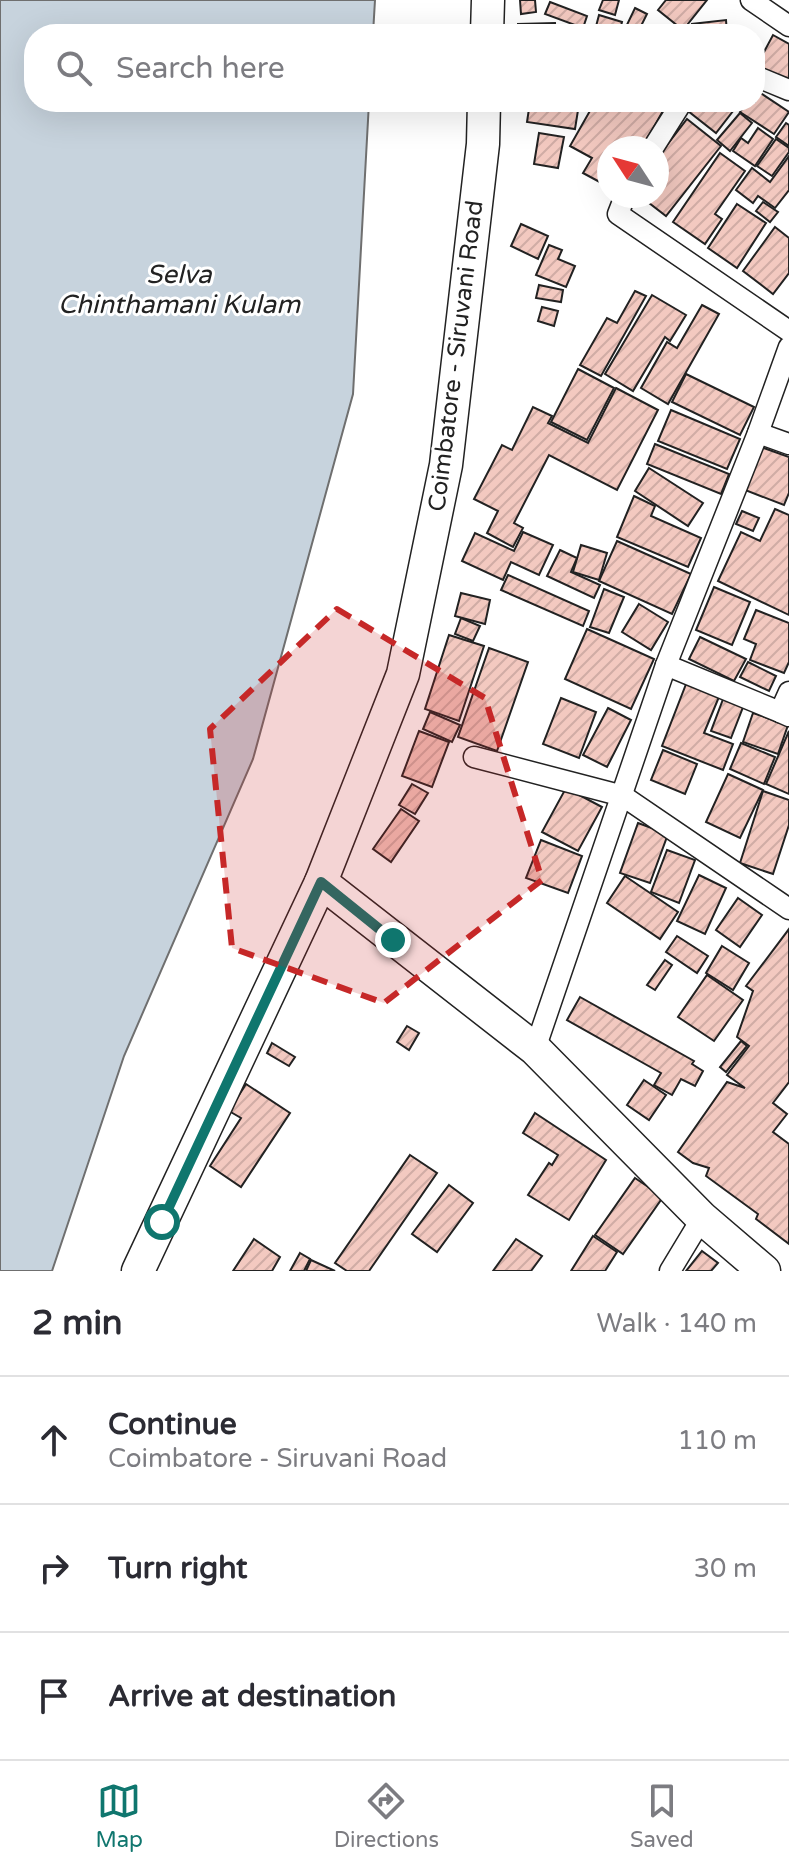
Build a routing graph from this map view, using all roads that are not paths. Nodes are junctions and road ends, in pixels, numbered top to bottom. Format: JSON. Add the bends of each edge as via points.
{"nodes":[{"id":1,"x":488,"y":0,"type":"edge"},
{"id":2,"x":751,"y":0,"type":"edge"},
{"id":3,"x":487,"y":24,"type":"edge"},
{"id":4,"x":789,"y":26,"type":"edge"},
{"id":5,"x":765,"y":80,"type":"edge"},
{"id":6,"x":789,"y":90,"type":"edge"},
{"id":7,"x":484,"y":112,"type":"edge"},
{"id":8,"x":676,"y":112,"type":"edge"},
{"id":9,"x":661,"y":136,"type":"edge"},
{"id":10,"x":620,"y":208,"type":"edge"},
{"id":11,"x":789,"y":331,"type":"edge"},
{"id":12,"x":789,"y":347,"type":"edge"},
{"id":13,"x":758,"y":433,"type":"junction"},
{"id":14,"x":789,"y":444,"type":"edge"},
{"id":15,"x":666,"y":665,"type":"junction"},
{"id":16,"x":789,"y":692,"type":"edge"},
{"id":17,"x":785,"y":714,"type":"edge"},
{"id":18,"x":474,"y":757,"type":"dead end"},
{"id":19,"x":623,"y":796,"type":"junction"},
{"id":20,"x":321,"y":882,"type":"junction"},
{"id":21,"x":789,"y":909,"type":"edge"},
{"id":22,"x":535,"y":1049,"type":"junction"},
{"id":23,"x":702,"y":1218,"type":"junction"},
{"id":24,"x":138,"y":1271,"type":"edge"},
{"id":25,"x":670,"y":1271,"type":"edge"},
{"id":26,"x":764,"y":1271,"type":"edge"}],
"edges":[{"from":1,"to":3,"type":"main road"},
{"from":2,"to":4,"type":"street"},
{"from":5,"to":6,"type":"street"},
{"from":7,"to":20,"type":"main road","name":"Coimbatore - Siruvani Road","via":[[446,465],[403,674]]},
{"from":8,"to":9,"type":"street"},
{"from":10,"to":11,"type":"street","via":[[618,214]]},
{"from":12,"to":13,"type":"street"},
{"from":13,"to":14,"type":"street"},
{"from":13,"to":15,"type":"street"},
{"from":15,"to":17,"type":"street"},
{"from":15,"to":19,"type":"street"},
{"from":16,"to":17,"type":"street"},
{"from":18,"to":19,"type":"street"},
{"from":19,"to":21,"type":"street"},
{"from":19,"to":22,"type":"street"},
{"from":20,"to":22,"type":"main road"},
{"from":20,"to":24,"type":"main road","name":"Coimbatore - Siruvani Road"},
{"from":22,"to":23,"type":"main road"},
{"from":23,"to":25,"type":"street"},
{"from":23,"to":26,"type":"main road"}]}
